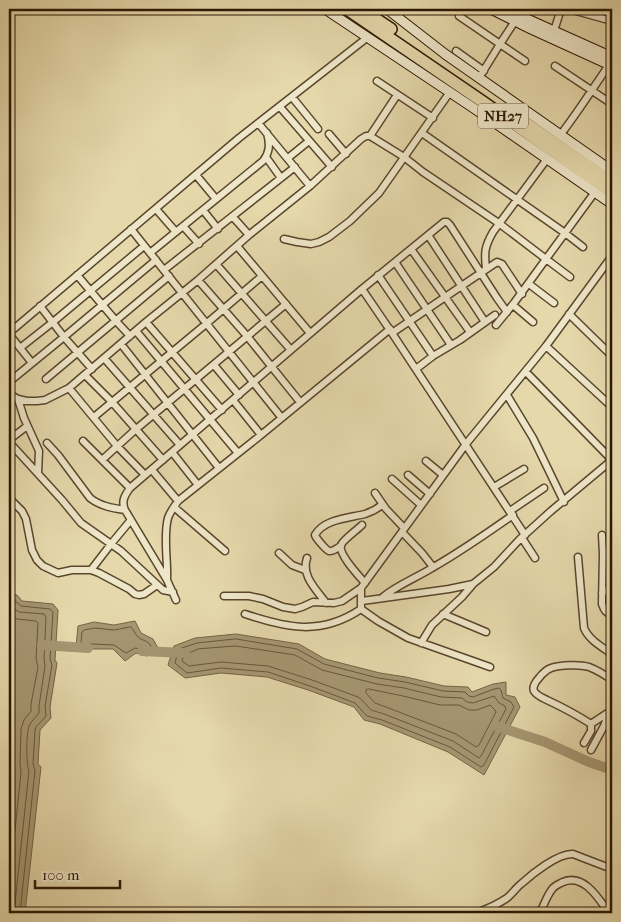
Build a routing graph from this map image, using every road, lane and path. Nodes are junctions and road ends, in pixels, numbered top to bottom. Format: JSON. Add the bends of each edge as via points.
{"nodes":[{"id":1,"x":325,"y":9,"type":"edge"},
{"id":2,"x":347,"y":9,"type":"edge"},
{"id":3,"x":361,"y":9,"type":"edge"},
{"id":4,"x":387,"y":9,"type":"edge"},
{"id":5,"x":492,"y":9,"type":"edge"},
{"id":6,"x":506,"y":9,"type":"edge"},
{"id":7,"x":561,"y":9,"type":"edge"},
{"id":8,"x":569,"y":9,"type":"edge"},
{"id":9,"x":459,"y":16,"type":"dead end"},
{"id":10,"x":517,"y":18,"type":"junction"},
{"id":11,"x":612,"y":21,"type":"edge"},
{"id":12,"x":552,"y":34,"type":"junction"},
{"id":13,"x":368,"y":37,"type":"junction"},
{"id":14,"x":395,"y":37,"type":"junction"},
{"id":15,"x":500,"y":44,"type":"junction"},
{"id":16,"x":456,"y":51,"type":"dead end"},
{"id":17,"x":525,"y":62,"type":"dead end"},
{"id":18,"x":611,"y":62,"type":"edge"},
{"id":19,"x":555,"y":66,"type":"dead end"},
{"id":20,"x":481,"y":74,"type":"junction"},
{"id":21,"x":377,"y":80,"type":"dead end"},
{"id":22,"x":591,"y":90,"type":"junction"},
{"id":23,"x":450,"y":92,"type":"junction"},
{"id":24,"x":397,"y":95,"type":"junction"},
{"id":25,"x":292,"y":98,"type":"junction"},
{"id":26,"x":612,"y":104,"type":"edge"},
{"id":27,"x":280,"y":106,"type":"junction"},
{"id":28,"x":433,"y":118,"type":"junction"},
{"id":29,"x":259,"y":124,"type":"junction"},
{"id":30,"x":318,"y":129,"type":"dead end"},
{"id":31,"x":267,"y":133,"type":"junction"},
{"id":32,"x":422,"y":133,"type":"junction"},
{"id":33,"x":329,"y":134,"type":"dead end"},
{"id":34,"x":560,"y":134,"type":"junction"},
{"id":35,"x":370,"y":136,"type":"junction"},
{"id":36,"x":309,"y":141,"type":"junction"},
{"id":37,"x":346,"y":154,"type":"junction"},
{"id":38,"x":266,"y":157,"type":"junction"},
{"id":39,"x":404,"y":157,"type":"junction"},
{"id":40,"x":288,"y":158,"type":"junction"},
{"id":41,"x":546,"y":158,"type":"junction"},
{"id":42,"x":295,"y":167,"type":"junction"},
{"id":43,"x":332,"y":167,"type":"junction"},
{"id":44,"x":611,"y":168,"type":"edge"},
{"id":45,"x":196,"y":175,"type":"junction"},
{"id":46,"x":282,"y":178,"type":"junction"},
{"id":47,"x":612,"y":182,"type":"edge"},
{"id":48,"x":310,"y":186,"type":"junction"},
{"id":49,"x":595,"y":192,"type":"junction"},
{"id":50,"x":612,"y":193,"type":"edge"},
{"id":51,"x":216,"y":199,"type":"junction"},
{"id":52,"x":517,"y":200,"type":"junction"},
{"id":53,"x":612,"y":204,"type":"edge"},
{"id":54,"x":156,"y":209,"type":"junction"},
{"id":55,"x":202,"y":210,"type":"junction"},
{"id":56,"x":233,"y":217,"type":"junction"},
{"id":57,"x":500,"y":224,"type":"junction"},
{"id":58,"x":183,"y":226,"type":"junction"},
{"id":59,"x":131,"y":229,"type":"junction"},
{"id":60,"x":218,"y":229,"type":"junction"},
{"id":61,"x":176,"y":232,"type":"junction"},
{"id":62,"x":565,"y":233,"type":"junction"},
{"id":63,"x":428,"y":235,"type":"junction"},
{"id":64,"x":249,"y":236,"type":"junction"},
{"id":65,"x":284,"y":239,"type":"dead end"},
{"id":66,"x":198,"y":244,"type":"junction"},
{"id":67,"x":144,"y":246,"type":"junction"},
{"id":68,"x":237,"y":246,"type":"junction"},
{"id":69,"x":583,"y":247,"type":"dead end"},
{"id":70,"x":412,"y":249,"type":"junction"},
{"id":71,"x":150,"y":253,"type":"junction"},
{"id":72,"x":612,"y":256,"type":"edge"},
{"id":73,"x":546,"y":259,"type":"junction"},
{"id":74,"x":156,"y":260,"type":"junction"},
{"id":75,"x":395,"y":262,"type":"junction"},
{"id":76,"x":216,"y":264,"type":"junction"},
{"id":77,"x":483,"y":270,"type":"junction"},
{"id":78,"x":167,"y":273,"type":"junction"},
{"id":79,"x":77,"y":275,"type":"junction"},
{"id":80,"x":378,"y":275,"type":"junction"},
{"id":81,"x":262,"y":276,"type":"junction"},
{"id":82,"x":570,"y":277,"type":"dead end"},
{"id":83,"x":198,"y":280,"type":"junction"},
{"id":84,"x":529,"y":284,"type":"junction"},
{"id":85,"x":462,"y":286,"type":"junction"},
{"id":86,"x":362,"y":289,"type":"junction"},
{"id":87,"x":91,"y":290,"type":"junction"},
{"id":88,"x":181,"y":294,"type":"junction"},
{"id":89,"x":242,"y":294,"type":"junction"},
{"id":90,"x":522,"y":294,"type":"junction"},
{"id":91,"x":445,"y":297,"type":"junction"},
{"id":92,"x":554,"y":303,"type":"dead end"},
{"id":93,"x":286,"y":304,"type":"junction"},
{"id":94,"x":102,"y":305,"type":"junction"},
{"id":95,"x":513,"y":305,"type":"junction"},
{"id":96,"x":40,"y":306,"type":"junction"},
{"id":97,"x":224,"y":308,"type":"junction"},
{"id":98,"x":427,"y":309,"type":"junction"},
{"id":99,"x":508,"y":312,"type":"junction"},
{"id":100,"x":569,"y":314,"type":"junction"},
{"id":101,"x":495,"y":316,"type":"dead end"},
{"id":102,"x":116,"y":321,"type":"junction"},
{"id":103,"x":266,"y":321,"type":"junction"},
{"id":104,"x":409,"y":321,"type":"junction"},
{"id":105,"x":53,"y":322,"type":"junction"},
{"id":106,"x":146,"y":322,"type":"junction"},
{"id":107,"x":485,"y":322,"type":"junction"},
{"id":108,"x":533,"y":322,"type":"dead end"},
{"id":109,"x":206,"y":324,"type":"junction"},
{"id":110,"x":496,"y":325,"type":"dead end"},
{"id":111,"x":136,"y":331,"type":"junction"},
{"id":112,"x":391,"y":331,"type":"junction"},
{"id":113,"x":470,"y":332,"type":"junction"},
{"id":114,"x":9,"y":333,"type":"edge"},
{"id":115,"x":310,"y":333,"type":"junction"},
{"id":116,"x":130,"y":336,"type":"junction"},
{"id":117,"x":247,"y":336,"type":"junction"},
{"id":118,"x":64,"y":337,"type":"junction"},
{"id":119,"x":121,"y":344,"type":"junction"},
{"id":120,"x":451,"y":345,"type":"junction"},
{"id":121,"x":546,"y":346,"type":"junction"},
{"id":122,"x":20,"y":348,"type":"junction"},
{"id":123,"x":291,"y":350,"type":"junction"},
{"id":124,"x":77,"y":352,"type":"junction"},
{"id":125,"x":172,"y":352,"type":"junction"},
{"id":126,"x":230,"y":352,"type":"junction"},
{"id":127,"x":433,"y":356,"type":"junction"},
{"id":128,"x":612,"y":356,"type":"edge"},
{"id":129,"x":104,"y":358,"type":"junction"},
{"id":130,"x":162,"y":361,"type":"junction"},
{"id":131,"x":32,"y":363,"type":"junction"},
{"id":132,"x":214,"y":365,"type":"junction"},
{"id":133,"x":271,"y":367,"type":"junction"},
{"id":134,"x":92,"y":369,"type":"junction"},
{"id":135,"x":416,"y":370,"type":"junction"},
{"id":136,"x":526,"y":372,"type":"junction"},
{"id":137,"x":85,"y":375,"type":"junction"},
{"id":138,"x":145,"y":375,"type":"junction"},
{"id":139,"x":46,"y":379,"type":"dead end"},
{"id":140,"x":196,"y":379,"type":"junction"},
{"id":141,"x":9,"y":382,"type":"edge"},
{"id":142,"x":254,"y":382,"type":"junction"},
{"id":143,"x":130,"y":387,"type":"junction"},
{"id":144,"x":69,"y":388,"type":"junction"},
{"id":145,"x":184,"y":389,"type":"junction"},
{"id":146,"x":9,"y":394,"type":"edge"},
{"id":147,"x":239,"y":395,"type":"junction"},
{"id":148,"x":507,"y":395,"type":"junction"},
{"id":149,"x":18,"y":399,"type":"junction"},
{"id":150,"x":233,"y":400,"type":"junction"},
{"id":151,"x":112,"y":402,"type":"junction"},
{"id":152,"x":300,"y":402,"type":"junction"},
{"id":153,"x":168,"y":403,"type":"junction"},
{"id":154,"x":612,"y":407,"type":"edge"},
{"id":155,"x":222,"y":410,"type":"junction"},
{"id":156,"x":153,"y":415,"type":"junction"},
{"id":157,"x":94,"y":417,"type":"junction"},
{"id":158,"x":281,"y":417,"type":"junction"},
{"id":159,"x":212,"y":419,"type":"junction"},
{"id":160,"x":27,"y":426,"type":"junction"},
{"id":161,"x":135,"y":430,"type":"junction"},
{"id":162,"x":192,"y":435,"type":"junction"},
{"id":163,"x":261,"y":435,"type":"junction"},
{"id":164,"x":83,"y":441,"type":"dead end"},
{"id":165,"x":47,"y":443,"type":"dead end"},
{"id":166,"x":10,"y":444,"type":"edge"},
{"id":167,"x":466,"y":444,"type":"junction"},
{"id":168,"x":180,"y":445,"type":"junction"},
{"id":169,"x":117,"y":446,"type":"junction"},
{"id":170,"x":172,"y":452,"type":"junction"},
{"id":171,"x":238,"y":452,"type":"junction"},
{"id":172,"x":102,"y":460,"type":"junction"},
{"id":173,"x":163,"y":460,"type":"junction"},
{"id":174,"x":426,"y":460,"type":"dead end"},
{"id":175,"x":612,"y":460,"type":"edge"},
{"id":176,"x":219,"y":468,"type":"junction"},
{"id":177,"x":152,"y":470,"type":"junction"},
{"id":178,"x":524,"y":470,"type":"dead end"},
{"id":179,"x":38,"y":473,"type":"junction"},
{"id":180,"x":145,"y":475,"type":"junction"},
{"id":181,"x":408,"y":475,"type":"dead end"},
{"id":182,"x":443,"y":475,"type":"junction"},
{"id":183,"x":392,"y":479,"type":"dead end"},
{"id":184,"x":198,"y":485,"type":"junction"},
{"id":185,"x":494,"y":487,"type":"junction"},
{"id":186,"x":130,"y":488,"type":"junction"},
{"id":187,"x":544,"y":488,"type":"dead end"},
{"id":188,"x":375,"y":493,"type":"dead end"},
{"id":189,"x":430,"y":494,"type":"junction"},
{"id":190,"x":9,"y":498,"type":"edge"},
{"id":191,"x":564,"y":502,"type":"junction"},
{"id":192,"x":176,"y":504,"type":"junction"},
{"id":193,"x":382,"y":505,"type":"junction"},
{"id":194,"x":421,"y":505,"type":"junction"},
{"id":195,"x":125,"y":510,"type":"junction"},
{"id":196,"x":511,"y":513,"type":"junction"},
{"id":197,"x":130,"y":520,"type":"junction"},
{"id":198,"x":362,"y":525,"type":"dead end"},
{"id":199,"x":403,"y":530,"type":"junction"},
{"id":200,"x":602,"y":535,"type":"dead end"},
{"id":201,"x":523,"y":537,"type":"junction"},
{"id":202,"x":111,"y":544,"type":"junction"},
{"id":203,"x":341,"y":546,"type":"junction"},
{"id":204,"x":612,"y":548,"type":"edge"},
{"id":205,"x":225,"y":551,"type":"dead end"},
{"id":206,"x":279,"y":553,"type":"dead end"},
{"id":207,"x":603,"y":554,"type":"junction"},
{"id":208,"x":578,"y":557,"type":"dead end"},
{"id":209,"x":307,"y":558,"type":"dead end"},
{"id":210,"x":535,"y":558,"type":"dead end"},
{"id":211,"x":434,"y":567,"type":"junction"},
{"id":212,"x":91,"y":570,"type":"junction"},
{"id":213,"x":305,"y":570,"type":"junction"},
{"id":214,"x":167,"y":580,"type":"junction"},
{"id":215,"x":472,"y":584,"type":"junction"},
{"id":216,"x":157,"y":585,"type":"junction"},
{"id":217,"x":363,"y":586,"type":"junction"},
{"id":218,"x":612,"y":587,"type":"edge"},
{"id":219,"x":173,"y":592,"type":"junction"},
{"id":220,"x":602,"y":593,"type":"junction"},
{"id":221,"x":224,"y":596,"type":"dead end"},
{"id":222,"x":382,"y":598,"type":"junction"},
{"id":223,"x":176,"y":600,"type":"dead end"},
{"id":224,"x":362,"y":601,"type":"junction"},
{"id":225,"x":326,"y":603,"type":"junction"},
{"id":226,"x":361,"y":609,"type":"junction"},
{"id":227,"x":245,"y":614,"type":"dead end"},
{"id":228,"x":443,"y":614,"type":"junction"},
{"id":229,"x":612,"y":615,"type":"edge"},
{"id":230,"x":486,"y":632,"type":"dead end"},
{"id":231,"x":421,"y":643,"type":"junction"},
{"id":232,"x":612,"y":654,"type":"edge"},
{"id":233,"x":490,"y":667,"type":"dead end"},
{"id":234,"x":612,"y":680,"type":"edge"},
{"id":235,"x":611,"y":710,"type":"edge"},
{"id":236,"x":591,"y":724,"type":"junction"},
{"id":237,"x":584,"y":743,"type":"dead end"},
{"id":238,"x":591,"y":750,"type":"dead end"},
{"id":239,"x":612,"y":869,"type":"edge"},
{"id":240,"x":476,"y":913,"type":"edge"},
{"id":241,"x":540,"y":913,"type":"edge"},
{"id":242,"x":609,"y":913,"type":"edge"}],
"edges":[{"from":1,"to":13,"type":"street"},
{"from":2,"to":14,"type":"highway","number":"NH27"},
{"from":3,"to":14,"type":"highway","number":"NH27"},
{"from":4,"to":20,"type":"street","via":[[444,54]]},
{"from":5,"to":10,"type":"street"},
{"from":6,"to":10,"type":"street"},
{"from":7,"to":12,"type":"street"},
{"from":8,"to":11,"type":"street"},
{"from":9,"to":15,"type":"street"},
{"from":10,"to":12,"type":"street"},
{"from":10,"to":15,"type":"street"},
{"from":12,"to":18,"type":"street"},
{"from":13,"to":23,"type":"street"},
{"from":13,"to":25,"type":"street"},
{"from":14,"to":47,"type":"highway","number":"NH27"},
{"from":14,"to":50,"type":"highway","number":"NH27"},
{"from":15,"to":17,"type":"street"},
{"from":15,"to":20,"type":"street"},
{"from":16,"to":20,"type":"street"},
{"from":18,"to":22,"type":"street"},
{"from":19,"to":22,"type":"street"},
{"from":20,"to":34,"type":"street"},
{"from":21,"to":24,"type":"street"},
{"from":22,"to":26,"type":"street"},
{"from":22,"to":34,"type":"street"},
{"from":23,"to":28,"type":"street"},
{"from":23,"to":41,"type":"street"},
{"from":24,"to":28,"type":"street"},
{"from":24,"to":35,"type":"street"},
{"from":25,"to":27,"type":"street"},
{"from":25,"to":30,"type":"street"},
{"from":27,"to":29,"type":"street"},
{"from":27,"to":36,"type":"street"},
{"from":28,"to":32,"type":"street"},
{"from":29,"to":31,"type":"street"},
{"from":29,"to":45,"type":"street"},
{"from":31,"to":38,"type":"street","via":[[269,151]]},
{"from":31,"to":40,"type":"street"},
{"from":32,"to":39,"type":"street"},
{"from":32,"to":52,"type":"street"},
{"from":33,"to":37,"type":"street"},
{"from":34,"to":44,"type":"street"},
{"from":35,"to":37,"type":"street","via":[[361,139]]},
{"from":35,"to":39,"type":"street"},
{"from":36,"to":40,"type":"street"},
{"from":36,"to":43,"type":"street"},
{"from":37,"to":43,"type":"street"},
{"from":38,"to":46,"type":"street"},
{"from":38,"to":51,"type":"street"},
{"from":39,"to":57,"type":"street"},
{"from":39,"to":65,"type":"street","via":[[379,193],[329,237],[311,244]]},
{"from":40,"to":42,"type":"street"},
{"from":41,"to":49,"type":"street"},
{"from":41,"to":52,"type":"street"},
{"from":42,"to":46,"type":"street"},
{"from":42,"to":48,"type":"street"},
{"from":43,"to":48,"type":"street"},
{"from":45,"to":51,"type":"street"},
{"from":45,"to":54,"type":"street"},
{"from":46,"to":56,"type":"street"},
{"from":48,"to":64,"type":"street"},
{"from":49,"to":53,"type":"street"},
{"from":49,"to":62,"type":"street"},
{"from":51,"to":55,"type":"street"},
{"from":52,"to":57,"type":"street"},
{"from":52,"to":62,"type":"street"},
{"from":54,"to":59,"type":"street"},
{"from":54,"to":61,"type":"street"},
{"from":55,"to":58,"type":"street"},
{"from":55,"to":60,"type":"street"},
{"from":56,"to":60,"type":"street"},
{"from":56,"to":64,"type":"street"},
{"from":57,"to":73,"type":"street"},
{"from":57,"to":77,"type":"street","via":[[487,244]]},
{"from":58,"to":61,"type":"street"},
{"from":58,"to":66,"type":"street"},
{"from":59,"to":67,"type":"street"},
{"from":59,"to":79,"type":"street"},
{"from":60,"to":66,"type":"street"},
{"from":61,"to":71,"type":"street"},
{"from":62,"to":69,"type":"street"},
{"from":62,"to":73,"type":"street"},
{"from":63,"to":70,"type":"street"},
{"from":63,"to":77,"type":"street","via":[[447,222]]},
{"from":63,"to":85,"type":"street"},
{"from":64,"to":68,"type":"street"},
{"from":66,"to":78,"type":"street"},
{"from":67,"to":71,"type":"street"},
{"from":67,"to":87,"type":"street"},
{"from":68,"to":76,"type":"street"},
{"from":68,"to":81,"type":"street"},
{"from":70,"to":75,"type":"street"},
{"from":70,"to":91,"type":"street"},
{"from":71,"to":74,"type":"street"},
{"from":72,"to":100,"type":"street"},
{"from":73,"to":82,"type":"street"},
{"from":73,"to":84,"type":"street"},
{"from":74,"to":78,"type":"street"},
{"from":74,"to":94,"type":"street"},
{"from":75,"to":80,"type":"street"},
{"from":75,"to":98,"type":"street"},
{"from":76,"to":83,"type":"street"},
{"from":76,"to":89,"type":"street"},
{"from":77,"to":85,"type":"street"},
{"from":77,"to":90,"type":"street","via":[[499,262]]},
{"from":77,"to":99,"type":"street"},
{"from":78,"to":88,"type":"street"},
{"from":78,"to":102,"type":"street"},
{"from":79,"to":87,"type":"street"},
{"from":79,"to":96,"type":"street"},
{"from":80,"to":86,"type":"street"},
{"from":80,"to":104,"type":"street"},
{"from":81,"to":89,"type":"street"},
{"from":81,"to":93,"type":"street"},
{"from":83,"to":88,"type":"street"},
{"from":83,"to":97,"type":"street"},
{"from":84,"to":90,"type":"street"},
{"from":84,"to":92,"type":"street"},
{"from":85,"to":91,"type":"street"},
{"from":85,"to":107,"type":"street"},
{"from":86,"to":112,"type":"street"},
{"from":86,"to":115,"type":"street"},
{"from":87,"to":94,"type":"street"},
{"from":87,"to":105,"type":"street"},
{"from":88,"to":106,"type":"street"},
{"from":88,"to":109,"type":"street"},
{"from":89,"to":97,"type":"street"},
{"from":89,"to":103,"type":"street"},
{"from":90,"to":95,"type":"street"},
{"from":91,"to":98,"type":"street"},
{"from":91,"to":113,"type":"street"},
{"from":93,"to":103,"type":"street"},
{"from":93,"to":115,"type":"street"},
{"from":94,"to":102,"type":"street"},
{"from":94,"to":118,"type":"street"},
{"from":95,"to":99,"type":"street"},
{"from":95,"to":108,"type":"street"},
{"from":96,"to":105,"type":"street"},
{"from":96,"to":114,"type":"street"},
{"from":97,"to":109,"type":"street"},
{"from":97,"to":117,"type":"street"},
{"from":98,"to":104,"type":"street"},
{"from":98,"to":120,"type":"street"},
{"from":99,"to":110,"type":"street"},
{"from":100,"to":121,"type":"street"},
{"from":100,"to":128,"type":"street"},
{"from":101,"to":107,"type":"street"},
{"from":102,"to":116,"type":"street"},
{"from":102,"to":124,"type":"street"},
{"from":103,"to":117,"type":"street"},
{"from":103,"to":123,"type":"street"},
{"from":104,"to":112,"type":"street"},
{"from":104,"to":127,"type":"street"},
{"from":105,"to":118,"type":"street"},
{"from":105,"to":122,"type":"street"},
{"from":106,"to":111,"type":"street"},
{"from":106,"to":125,"type":"street"},
{"from":107,"to":113,"type":"street"},
{"from":109,"to":125,"type":"street"},
{"from":109,"to":126,"type":"street"},
{"from":111,"to":116,"type":"street"},
{"from":111,"to":130,"type":"street"},
{"from":112,"to":135,"type":"street"},
{"from":112,"to":152,"type":"street"},
{"from":113,"to":120,"type":"street"},
{"from":114,"to":122,"type":"street"},
{"from":115,"to":123,"type":"street"},
{"from":116,"to":119,"type":"street"},
{"from":117,"to":126,"type":"street"},
{"from":117,"to":133,"type":"street"},
{"from":118,"to":124,"type":"street"},
{"from":118,"to":131,"type":"street"},
{"from":119,"to":129,"type":"street"},
{"from":119,"to":138,"type":"street"},
{"from":120,"to":127,"type":"street"},
{"from":121,"to":136,"type":"street"},
{"from":121,"to":154,"type":"street"},
{"from":122,"to":131,"type":"street"},
{"from":123,"to":133,"type":"street"},
{"from":124,"to":134,"type":"street"},
{"from":124,"to":139,"type":"street"},
{"from":125,"to":130,"type":"street"},
{"from":125,"to":140,"type":"street"},
{"from":126,"to":132,"type":"street"},
{"from":126,"to":142,"type":"street"},
{"from":127,"to":135,"type":"street"},
{"from":129,"to":134,"type":"street"},
{"from":129,"to":143,"type":"street"},
{"from":130,"to":138,"type":"street"},
{"from":130,"to":145,"type":"street"},
{"from":131,"to":141,"type":"street"},
{"from":132,"to":140,"type":"street"},
{"from":132,"to":147,"type":"street"},
{"from":133,"to":142,"type":"street"},
{"from":133,"to":152,"type":"street"},
{"from":134,"to":137,"type":"street"},
{"from":135,"to":167,"type":"street"},
{"from":136,"to":148,"type":"street"},
{"from":136,"to":175,"type":"street"},
{"from":137,"to":144,"type":"street"},
{"from":137,"to":151,"type":"street"},
{"from":138,"to":143,"type":"street"},
{"from":138,"to":153,"type":"street"},
{"from":140,"to":145,"type":"street"},
{"from":140,"to":155,"type":"street"},
{"from":142,"to":147,"type":"street"},
{"from":142,"to":158,"type":"street"},
{"from":143,"to":151,"type":"street"},
{"from":143,"to":156,"type":"street"},
{"from":144,"to":149,"type":"street","via":[[45,400]]},
{"from":144,"to":157,"type":"street"},
{"from":145,"to":153,"type":"street"},
{"from":145,"to":159,"type":"street"},
{"from":146,"to":149,"type":"street"},
{"from":147,"to":150,"type":"street"},
{"from":148,"to":167,"type":"street"},
{"from":148,"to":191,"type":"street","via":[[533,438]]},
{"from":149,"to":160,"type":"street"},
{"from":150,"to":155,"type":"street"},
{"from":150,"to":163,"type":"street"},
{"from":151,"to":157,"type":"street"},
{"from":151,"to":161,"type":"street"},
{"from":152,"to":158,"type":"street"},
{"from":153,"to":156,"type":"street"},
{"from":153,"to":162,"type":"street"},
{"from":155,"to":159,"type":"street"},
{"from":156,"to":161,"type":"street"},
{"from":156,"to":168,"type":"street"},
{"from":157,"to":169,"type":"street"},
{"from":158,"to":163,"type":"street"},
{"from":159,"to":162,"type":"street"},
{"from":159,"to":171,"type":"street"},
{"from":160,"to":166,"type":"street"},
{"from":160,"to":179,"type":"street","via":[[38,451]]},
{"from":161,"to":169,"type":"street"},
{"from":161,"to":173,"type":"street"},
{"from":162,"to":168,"type":"street"},
{"from":162,"to":176,"type":"street"},
{"from":163,"to":171,"type":"street"},
{"from":164,"to":172,"type":"street"},
{"from":165,"to":195,"type":"street","via":[[90,498],[96,503]]},
{"from":166,"to":179,"type":"street"},
{"from":167,"to":182,"type":"street"},
{"from":167,"to":185,"type":"street"},
{"from":168,"to":170,"type":"street"},
{"from":169,"to":172,"type":"street"},
{"from":169,"to":180,"type":"street"},
{"from":170,"to":173,"type":"street"},
{"from":170,"to":184,"type":"street"},
{"from":171,"to":176,"type":"street"},
{"from":172,"to":186,"type":"street"},
{"from":173,"to":177,"type":"street"},
{"from":174,"to":182,"type":"street"},
{"from":175,"to":191,"type":"street"},
{"from":176,"to":184,"type":"street"},
{"from":177,"to":180,"type":"street"},
{"from":177,"to":192,"type":"street"},
{"from":178,"to":185,"type":"street"},
{"from":179,"to":202,"type":"street","via":[[81,523]]},
{"from":180,"to":186,"type":"street"},
{"from":181,"to":189,"type":"street"},
{"from":182,"to":189,"type":"street"},
{"from":183,"to":194,"type":"street"},
{"from":184,"to":192,"type":"street"},
{"from":185,"to":196,"type":"street"},
{"from":186,"to":195,"type":"street","via":[[123,499]]},
{"from":187,"to":196,"type":"street"},
{"from":188,"to":193,"type":"street"},
{"from":189,"to":194,"type":"street"},
{"from":190,"to":212,"type":"street","via":[[22,511],[32,550],[43,566],[58,574]]},
{"from":191,"to":201,"type":"street"},
{"from":192,"to":205,"type":"street"},
{"from":192,"to":214,"type":"street","via":[[168,520]]},
{"from":193,"to":199,"type":"street"},
{"from":193,"to":203,"type":"street","via":[[372,511],[334,521],[316,532],[316,538],[328,551]]},
{"from":194,"to":199,"type":"street"},
{"from":195,"to":197,"type":"street"},
{"from":196,"to":201,"type":"street"},
{"from":196,"to":211,"type":"street"},
{"from":197,"to":202,"type":"street"},
{"from":197,"to":214,"type":"street"},
{"from":198,"to":203,"type":"street"},
{"from":199,"to":211,"type":"street"},
{"from":199,"to":217,"type":"street"},
{"from":200,"to":207,"type":"street"},
{"from":201,"to":210,"type":"street"},
{"from":201,"to":215,"type":"street"},
{"from":202,"to":212,"type":"street"},
{"from":202,"to":216,"type":"street"},
{"from":203,"to":217,"type":"street"},
{"from":204,"to":207,"type":"street"},
{"from":206,"to":213,"type":"street","via":[[292,565]]},
{"from":207,"to":220,"type":"street"},
{"from":208,"to":232,"type":"street","via":[[586,634]]},
{"from":209,"to":213,"type":"street"},
{"from":211,"to":222,"type":"street"},
{"from":212,"to":216,"type":"street","via":[[139,595]]},
{"from":213,"to":225,"type":"street"},
{"from":214,"to":219,"type":"street"},
{"from":215,"to":222,"type":"street"},
{"from":215,"to":228,"type":"street"},
{"from":216,"to":219,"type":"street"},
{"from":217,"to":224,"type":"street"},
{"from":217,"to":225,"type":"street","via":[[342,601]]},
{"from":218,"to":220,"type":"street"},
{"from":219,"to":223,"type":"street"},
{"from":220,"to":229,"type":"street","via":[[603,609]]},
{"from":221,"to":225,"type":"street","via":[[263,598],[289,608],[313,602]]},
{"from":222,"to":224,"type":"street"},
{"from":224,"to":226,"type":"street"},
{"from":226,"to":227,"type":"street","via":[[327,625],[306,627],[289,626]]},
{"from":226,"to":231,"type":"street","via":[[378,622]]},
{"from":228,"to":230,"type":"street"},
{"from":228,"to":231,"type":"street"},
{"from":231,"to":233,"type":"street"},
{"from":234,"to":236,"type":"street","via":[[596,670],[577,665],[551,668],[544,672],[533,688],[536,694]]},
{"from":235,"to":236,"type":"street"},
{"from":235,"to":238,"type":"street"},
{"from":236,"to":237,"type":"street"},
{"from":239,"to":240,"type":"street","via":[[568,854],[535,872],[502,901]]},
{"from":241,"to":242,"type":"street","via":[[547,896],[556,886],[574,880],[595,893]]}]}
